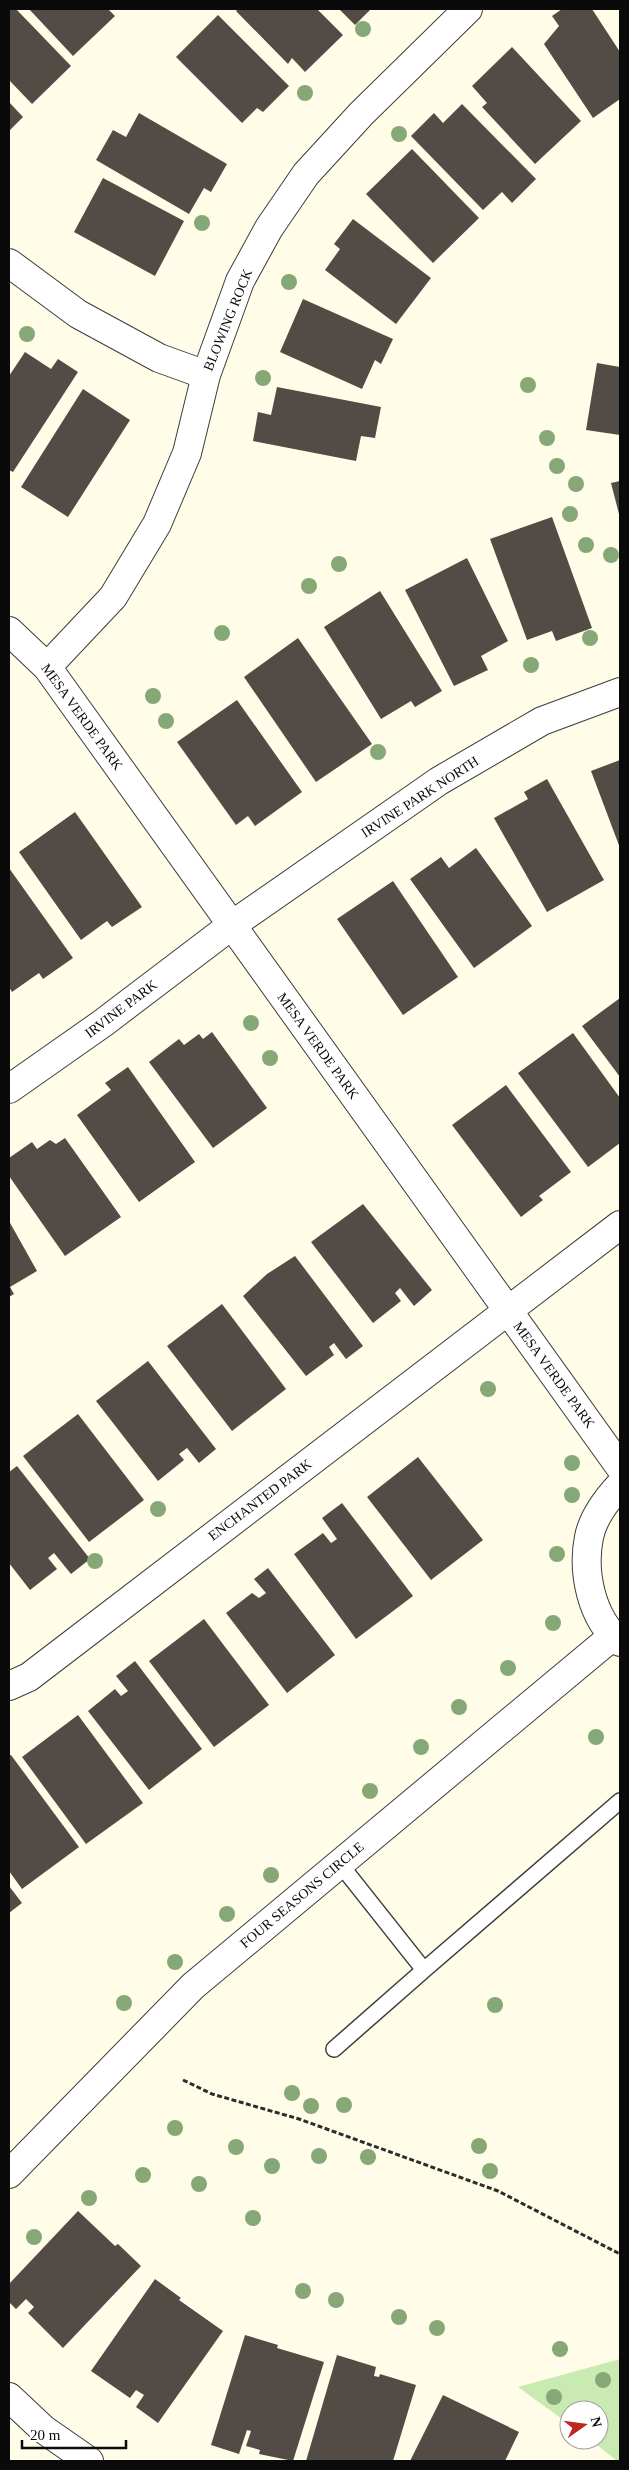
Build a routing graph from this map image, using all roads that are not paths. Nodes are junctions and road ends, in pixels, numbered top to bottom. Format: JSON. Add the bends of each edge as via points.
{"nodes":[{"id":1,"x":468,"y":9,"type":"edge"},
{"id":2,"x":9,"y":263,"type":"edge"},
{"id":3,"x":206,"y":375,"type":"junction"},
{"id":4,"x":9,"y":631,"type":"edge"},
{"id":5,"x":47,"y":667,"type":"junction"},
{"id":6,"x":620,"y":692,"type":"edge"},
{"id":7,"x":232,"y":925,"type":"junction"},
{"id":8,"x":9,"y":1089,"type":"edge"},
{"id":9,"x":620,"y":1226,"type":"edge"},
{"id":10,"x":508,"y":1310,"type":"junction"},
{"id":11,"x":620,"y":1467,"type":"edge"},
{"id":12,"x":620,"y":1485,"type":"edge"},
{"id":13,"x":617,"y":1639,"type":"edge"},
{"id":14,"x":9,"y":1686,"type":"edge"},
{"id":15,"x":620,"y":1801,"type":"edge"},
{"id":16,"x":340,"y":1864,"type":"junction"},
{"id":17,"x":424,"y":1970,"type":"junction"},
{"id":18,"x":334,"y":2049,"type":"dead end"},
{"id":19,"x":9,"y":2174,"type":"edge"},
{"id":20,"x":9,"y":2397,"type":"edge"},
{"id":21,"x":89,"y":2461,"type":"edge"}],
"edges":[{"from":1,"to":3,"type":"street","name":"BLOWING ROCK","via":[[361,114],[306,174],[269,228],[240,281]]},
{"from":2,"to":3,"type":"street","via":[[78,314],[159,358]]},
{"from":3,"to":5,"type":"street","name":"BLOWING ROCK","via":[[187,453],[157,524],[113,598]]},
{"from":4,"to":5,"type":"street","name":"MESA VERDE PARK"},
{"from":5,"to":7,"type":"street","name":"MESA VERDE PARK"},
{"from":6,"to":7,"type":"street","name":"IRVINE PARK NORTH","via":[[542,721],[439,781]]},
{"from":7,"to":8,"type":"street","name":"IRVINE PARK","via":[[103,1024]]},
{"from":7,"to":10,"type":"street","name":"MESA VERDE PARK"},
{"from":9,"to":10,"type":"street","name":"ENCHANTED PARK"},
{"from":10,"to":11,"type":"street","name":"MESA VERDE PARK"},
{"from":10,"to":14,"type":"street","name":"ENCHANTED PARK","via":[[28,1677]]},
{"from":12,"to":13,"type":"street","name":"FOUR SEASONS CIRCLE","via":[[604,1503],[589,1536],[586,1571],[594,1606]]},
{"from":13,"to":16,"type":"street","name":"FOUR SEASONS CIRCLE"},
{"from":15,"to":17,"type":"lane"},
{"from":16,"to":17,"type":"lane"},
{"from":16,"to":19,"type":"street","name":"FOUR SEASONS CIRCLE","via":[[193,1986]]},
{"from":17,"to":18,"type":"lane"},
{"from":20,"to":21,"type":"street","via":[[43,2429]]}]}
